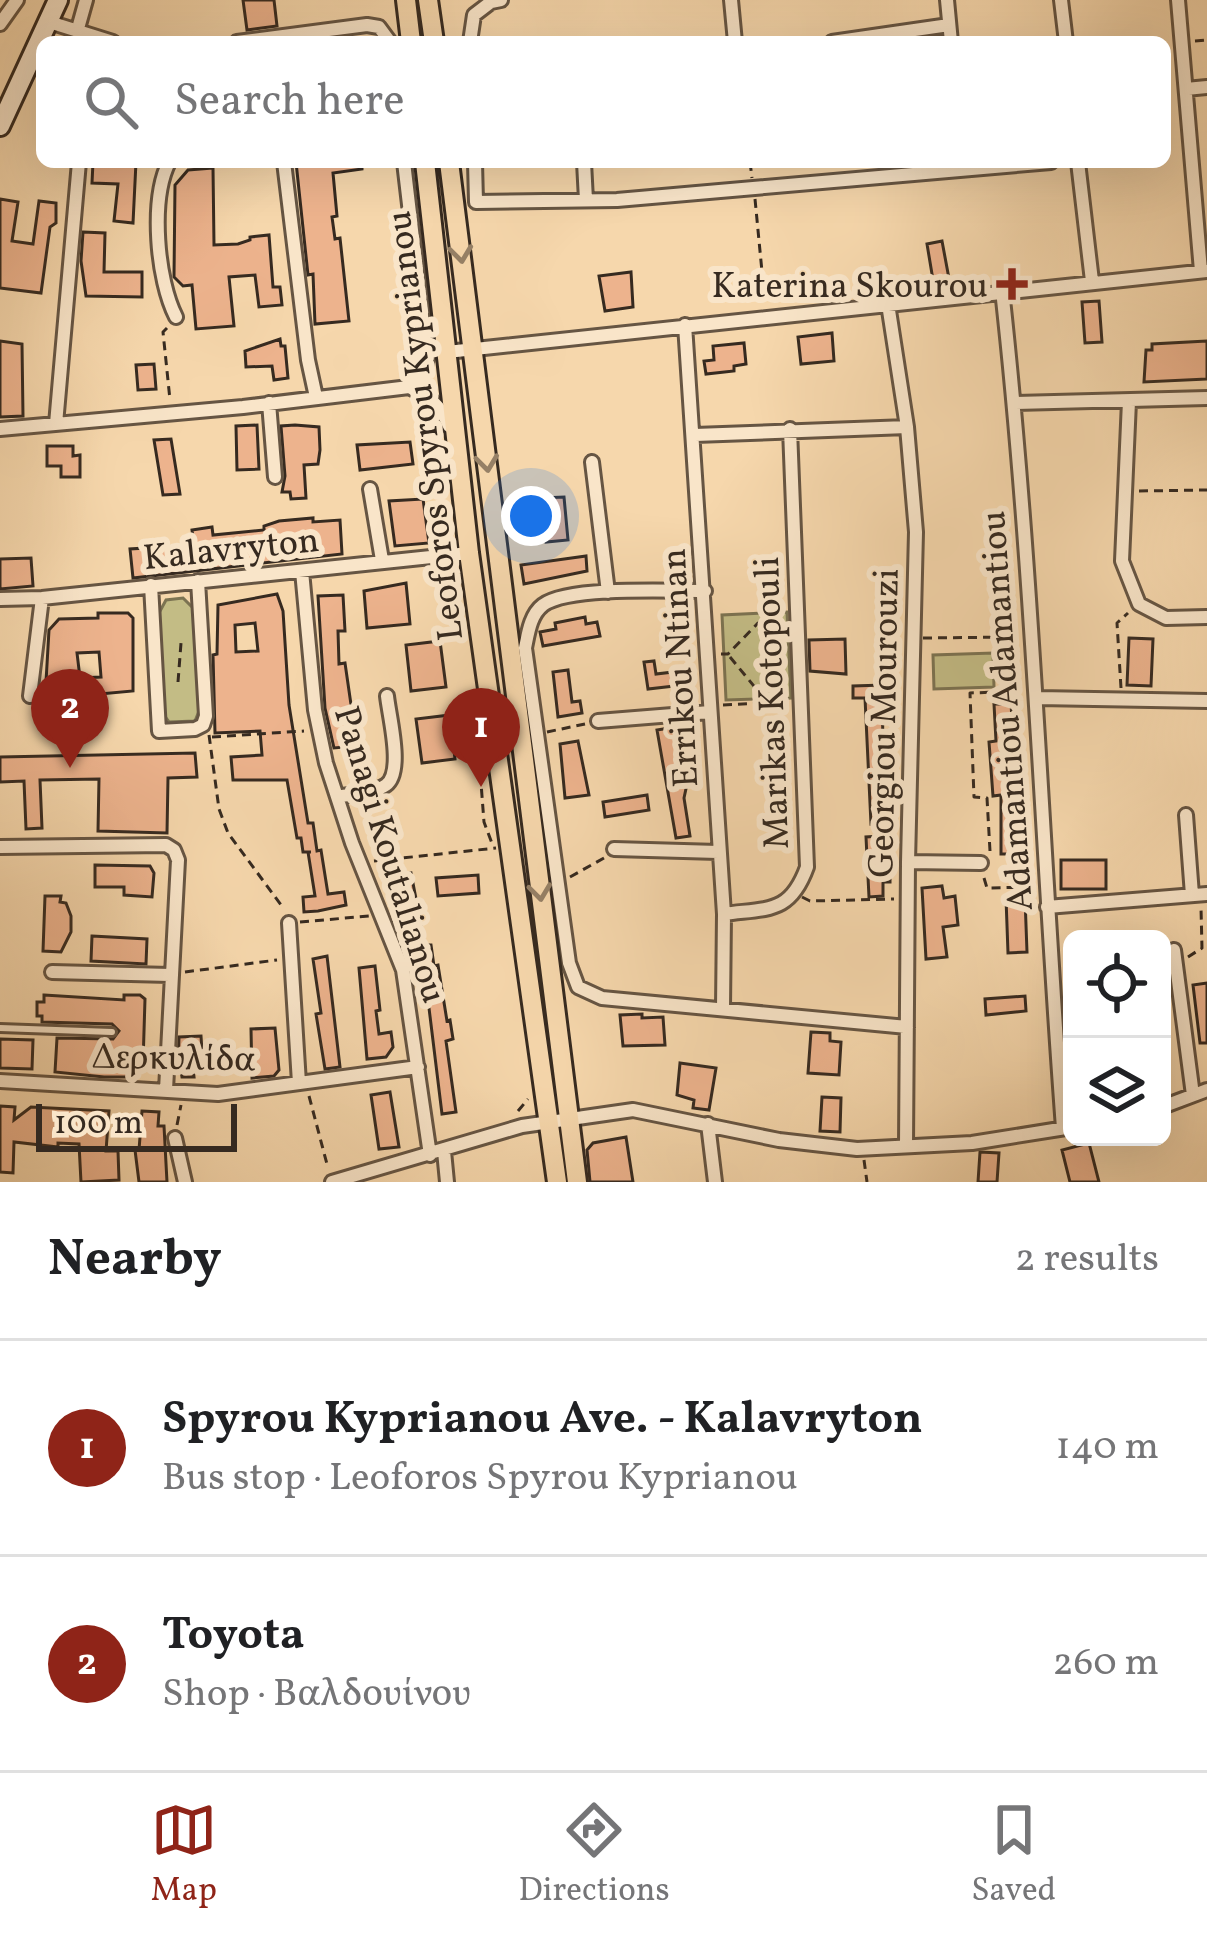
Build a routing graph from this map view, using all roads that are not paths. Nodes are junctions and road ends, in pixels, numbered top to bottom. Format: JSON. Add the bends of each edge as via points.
{"nodes":[{"id":1,"x":17,"y":0,"type":"edge"},
{"id":2,"x":86,"y":0,"type":"edge"},
{"id":3,"x":406,"y":0,"type":"edge"},
{"id":4,"x":428,"y":0,"type":"edge"},
{"id":5,"x":501,"y":0,"type":"edge"},
{"id":6,"x":731,"y":0,"type":"edge"},
{"id":7,"x":947,"y":0,"type":"edge"},
{"id":8,"x":1061,"y":0,"type":"edge"},
{"id":9,"x":1178,"y":0,"type":"edge"},
{"id":10,"x":54,"y":6,"type":"edge"},
{"id":11,"x":0,"y":25,"type":"edge"},
{"id":12,"x":949,"y":25,"type":"junction"},
{"id":13,"x":77,"y":32,"type":"junction"},
{"id":14,"x":40,"y":36,"type":"edge"},
{"id":15,"x":86,"y":36,"type":"edge"},
{"id":16,"x":296,"y":36,"type":"edge"},
{"id":17,"x":386,"y":36,"type":"edge"},
{"id":18,"x":410,"y":36,"type":"edge"},
{"id":19,"x":433,"y":36,"type":"edge"},
{"id":20,"x":471,"y":36,"type":"edge"},
{"id":21,"x":734,"y":36,"type":"edge"},
{"id":22,"x":873,"y":36,"type":"edge"},
{"id":23,"x":950,"y":36,"type":"edge"},
{"id":24,"x":1065,"y":36,"type":"edge"},
{"id":25,"x":36,"y":46,"type":"edge"},
{"id":26,"x":1207,"y":86,"type":"edge"},
{"id":27,"x":1186,"y":89,"type":"junction"},
{"id":28,"x":0,"y":126,"type":"edge"},
{"id":29,"x":78,"y":168,"type":"edge"},
{"id":30,"x":166,"y":168,"type":"edge"},
{"id":31,"x":285,"y":168,"type":"edge"},
{"id":32,"x":405,"y":168,"type":"edge"},
{"id":33,"x":426,"y":168,"type":"edge"},
{"id":34,"x":450,"y":168,"type":"edge"},
{"id":35,"x":475,"y":168,"type":"edge"},
{"id":36,"x":584,"y":168,"type":"edge"},
{"id":37,"x":940,"y":168,"type":"edge"},
{"id":38,"x":1079,"y":168,"type":"edge"},
{"id":39,"x":586,"y":200,"type":"junction"},
{"id":40,"x":1204,"y":271,"type":"edge"},
{"id":41,"x":1092,"y":280,"type":"junction"},
{"id":42,"x":1002,"y":290,"type":"junction"},
{"id":43,"x":888,"y":304,"type":"junction"},
{"id":44,"x":176,"y":317,"type":"road end"},
{"id":45,"x":686,"y":325,"type":"junction"},
{"id":46,"x":472,"y":347,"type":"junction"},
{"id":47,"x":447,"y":352,"type":"junction"},
{"id":48,"x":409,"y":387,"type":"junction"},
{"id":49,"x":316,"y":397,"type":"junction"},
{"id":50,"x":1207,"y":398,"type":"edge"},
{"id":51,"x":1129,"y":401,"type":"junction"},
{"id":52,"x":1014,"y":403,"type":"junction"},
{"id":53,"x":269,"y":404,"type":"junction"},
{"id":54,"x":56,"y":424,"type":"junction"},
{"id":55,"x":908,"y":427,"type":"junction"},
{"id":56,"x":0,"y":429,"type":"edge"},
{"id":57,"x":790,"y":429,"type":"junction"},
{"id":58,"x":695,"y":435,"type":"junction"},
{"id":59,"x":458,"y":445,"type":"junction"},
{"id":60,"x":592,"y":462,"type":"dead end"},
{"id":61,"x":274,"y":476,"type":"dead end"},
{"id":62,"x":370,"y":489,"type":"dead end"},
{"id":63,"x":469,"y":554,"type":"junction"},
{"id":64,"x":382,"y":560,"type":"junction"},
{"id":65,"x":302,"y":571,"type":"junction"},
{"id":66,"x":198,"y":580,"type":"junction"},
{"id":67,"x":151,"y":585,"type":"junction"},
{"id":68,"x":705,"y":591,"type":"junction"},
{"id":69,"x":608,"y":592,"type":"junction"},
{"id":70,"x":42,"y":598,"type":"junction"},
{"id":71,"x":0,"y":599,"type":"edge"},
{"id":72,"x":1207,"y":617,"type":"edge"},
{"id":73,"x":30,"y":696,"type":"dead end"},
{"id":74,"x":387,"y":696,"type":"dead end"},
{"id":75,"x":1038,"y":698,"type":"junction"},
{"id":76,"x":1207,"y":701,"type":"edge"},
{"id":77,"x":710,"y":709,"type":"junction"},
{"id":78,"x":598,"y":721,"type":"road end"},
{"id":79,"x":337,"y":796,"type":"junction"},
{"id":80,"x":1186,"y":815,"type":"dead end"},
{"id":81,"x":0,"y":847,"type":"edge"},
{"id":82,"x":614,"y":849,"type":"road end"},
{"id":83,"x":718,"y":852,"type":"junction"},
{"id":84,"x":908,"y":862,"type":"junction"},
{"id":85,"x":980,"y":863,"type":"road end"},
{"id":86,"x":1200,"y":895,"type":"edge"},
{"id":87,"x":1047,"y":907,"type":"junction"},
{"id":88,"x":724,"y":914,"type":"junction"},
{"id":89,"x":289,"y":923,"type":"road end"},
{"id":90,"x":1174,"y":950,"type":"dead end"},
{"id":91,"x":52,"y":972,"type":"dead end"},
{"id":92,"x":170,"y":975,"type":"junction"},
{"id":93,"x":723,"y":1008,"type":"junction"},
{"id":94,"x":0,"y":1028,"type":"edge"},
{"id":95,"x":907,"y":1028,"type":"junction"},
{"id":96,"x":112,"y":1032,"type":"dead end"},
{"id":97,"x":418,"y":1067,"type":"junction"},
{"id":98,"x":0,"y":1081,"type":"edge"},
{"id":99,"x":302,"y":1083,"type":"junction"},
{"id":100,"x":1063,"y":1084,"type":"edge"},
{"id":101,"x":166,"y":1090,"type":"junction"},
{"id":102,"x":1207,"y":1090,"type":"edge"},
{"id":103,"x":1192,"y":1095,"type":"junction"},
{"id":104,"x":1171,"y":1103,"type":"edge"},
{"id":105,"x":558,"y":1119,"type":"junction"},
{"id":106,"x":708,"y":1124,"type":"junction"},
{"id":107,"x":1063,"y":1129,"type":"edge"},
{"id":108,"x":175,"y":1138,"type":"road end"},
{"id":109,"x":906,"y":1146,"type":"junction"},
{"id":110,"x":437,"y":1153,"type":"junction"},
{"id":111,"x":185,"y":1182,"type":"edge"},
{"id":112,"x":333,"y":1182,"type":"edge"},
{"id":113,"x":447,"y":1182,"type":"edge"},
{"id":114,"x":557,"y":1182,"type":"edge"},
{"id":115,"x":577,"y":1182,"type":"edge"},
{"id":116,"x":715,"y":1182,"type":"edge"}],
"edges":[{"from":1,"to":11,"type":"street"},
{"from":2,"to":13,"type":"street"},
{"from":3,"to":18,"type":"main road"},
{"from":4,"to":19,"type":"main road"},
{"from":5,"to":20,"type":"street","via":[[474,15]]},
{"from":6,"to":21,"type":"street"},
{"from":7,"to":12,"type":"street"},
{"from":8,"to":24,"type":"street"},
{"from":9,"to":27,"type":"street"},
{"from":10,"to":13,"type":"street"},
{"from":10,"to":14,"type":"main road"},
{"from":12,"to":22,"type":"street"},
{"from":12,"to":23,"type":"street"},
{"from":13,"to":15,"type":"street"},
{"from":16,"to":17,"type":"street","via":[[367,25]]},
{"from":25,"to":28,"type":"main road"},
{"from":26,"to":27,"type":"street"},
{"from":27,"to":40,"type":"street"},
{"from":29,"to":54,"type":"street"},
{"from":30,"to":44,"type":"street","via":[[163,284]]},
{"from":31,"to":49,"type":"street"},
{"from":32,"to":48,"type":"street","via":[[427,358]]},
{"from":33,"to":47,"type":"main road","name":"Leoforos Spyrou Kyprianou"},
{"from":34,"to":46,"type":"main road","name":"Leoforos Spyrou Kyprianou","one_way":true},
{"from":35,"to":39,"type":"street","via":[[476,202]]},
{"from":36,"to":39,"type":"street"},
{"from":37,"to":39,"type":"street"},
{"from":38,"to":41,"type":"street"},
{"from":40,"to":41,"type":"street"},
{"from":41,"to":42,"type":"street"},
{"from":42,"to":43,"type":"street"},
{"from":42,"to":52,"type":"street","name":"Adamantiou Adamantiou"},
{"from":43,"to":45,"type":"street"},
{"from":43,"to":55,"type":"street","name":"Georgiou Mourouzi"},
{"from":45,"to":46,"type":"street"},
{"from":45,"to":58,"type":"street","name":"Errikou Ntinan"},
{"from":46,"to":47,"type":"street"},
{"from":46,"to":105,"type":"main road","name":"Leoforos Spyrou Kyprianou","one_way":true},
{"from":47,"to":59,"type":"main road","name":"Leoforos Spyrou Kyprianou"},
{"from":48,"to":49,"type":"street"},
{"from":48,"to":59,"type":"street","via":[[442,410]]},
{"from":49,"to":53,"type":"street"},
{"from":50,"to":51,"type":"street"},
{"from":51,"to":52,"type":"street"},
{"from":51,"to":72,"type":"street","via":[[1122,561],[1138,604],[1166,617]]},
{"from":52,"to":75,"type":"street","name":"Adamantiou Adamantiou"},
{"from":53,"to":54,"type":"street"},
{"from":53,"to":61,"type":"street"},
{"from":54,"to":56,"type":"street"},
{"from":55,"to":57,"type":"street"},
{"from":55,"to":84,"type":"street","name":"Georgiou Mourouzi","via":[[916,532]]},
{"from":57,"to":58,"type":"street"},
{"from":57,"to":88,"type":"street","name":"Marikas Kotopouli","via":[[807,867],[797,894],[776,907]]},
{"from":58,"to":68,"type":"street","name":"Errikou Ntinan"},
{"from":59,"to":63,"type":"main road","name":"Leoforos Spyrou Kyprianou"},
{"from":60,"to":69,"type":"street"},
{"from":62,"to":64,"type":"street"},
{"from":63,"to":64,"type":"street","name":"Kalavryton"},
{"from":63,"to":105,"type":"main road","name":"Leoforos Spyrou Kyprianou"},
{"from":64,"to":65,"type":"street","name":"Kalavryton"},
{"from":65,"to":66,"type":"street","name":"Kalavryton"},
{"from":65,"to":79,"type":"street","name":"Panagi Koutalianou","via":[[320,730]]},
{"from":66,"to":67,"type":"street","name":"Kalavryton"},
{"from":66,"to":67,"type":"street","via":[[207,731],[159,731]]},
{"from":67,"to":70,"type":"street","name":"Kalavryton"},
{"from":68,"to":69,"type":"street"},
{"from":68,"to":77,"type":"street","name":"Errikou Ntinan"},
{"from":69,"to":93,"type":"street","via":[[544,604],[525,648],[569,963],[578,987],[602,998]]},
{"from":70,"to":71,"type":"street","name":"Kalavryton"},
{"from":70,"to":73,"type":"street"},
{"from":74,"to":79,"type":"street","via":[[391,781]]},
{"from":75,"to":76,"type":"street"},
{"from":75,"to":87,"type":"street","name":"Adamantiou Adamantiou"},
{"from":77,"to":78,"type":"street"},
{"from":77,"to":83,"type":"street","name":"Errikou Ntinan"},
{"from":79,"to":97,"type":"street","name":"Panagi Koutalianou","via":[[403,970]]},
{"from":80,"to":86,"type":"street"},
{"from":81,"to":92,"type":"street","via":[[174,850]]},
{"from":82,"to":83,"type":"street"},
{"from":83,"to":88,"type":"street","name":"Errikou Ntinan"},
{"from":84,"to":85,"type":"street"},
{"from":84,"to":95,"type":"street","name":"Georgiou Mourouzi"},
{"from":86,"to":87,"type":"street"},
{"from":87,"to":100,"type":"street","name":"Adamantiou Adamantiou"},
{"from":88,"to":93,"type":"street","name":"Errikou Ntinan"},
{"from":89,"to":99,"type":"street"},
{"from":90,"to":103,"type":"street"},
{"from":91,"to":92,"type":"street"},
{"from":92,"to":101,"type":"street"},
{"from":93,"to":95,"type":"street"},
{"from":94,"to":96,"type":"lane"},
{"from":95,"to":109,"type":"street","name":"Georgiou Mourouzi"},
{"from":97,"to":99,"type":"street","name":"Δερκυλίδα"},
{"from":97,"to":110,"type":"street","name":"Panagi Koutalianou"},
{"from":98,"to":101,"type":"street","name":"Δερκυλίδα"},
{"from":99,"to":101,"type":"street","name":"Δερκυλίδα","via":[[218,1094]]},
{"from":102,"to":103,"type":"street"},
{"from":103,"to":104,"type":"street"},
{"from":105,"to":106,"type":"street","via":[[633,1111]]},
{"from":105,"to":110,"type":"street"},
{"from":105,"to":114,"type":"main road","name":"Leoforos Spyrou Kyprianou"},
{"from":105,"to":115,"type":"main road","name":"Leoforos Spyrou Kyprianou"},
{"from":106,"to":109,"type":"street","via":[[779,1140]]},
{"from":106,"to":116,"type":"street"},
{"from":107,"to":109,"type":"street"},
{"from":108,"to":111,"type":"street"},
{"from":110,"to":112,"type":"street"},
{"from":110,"to":113,"type":"street","name":"Panagi Koutalianou"}]}
